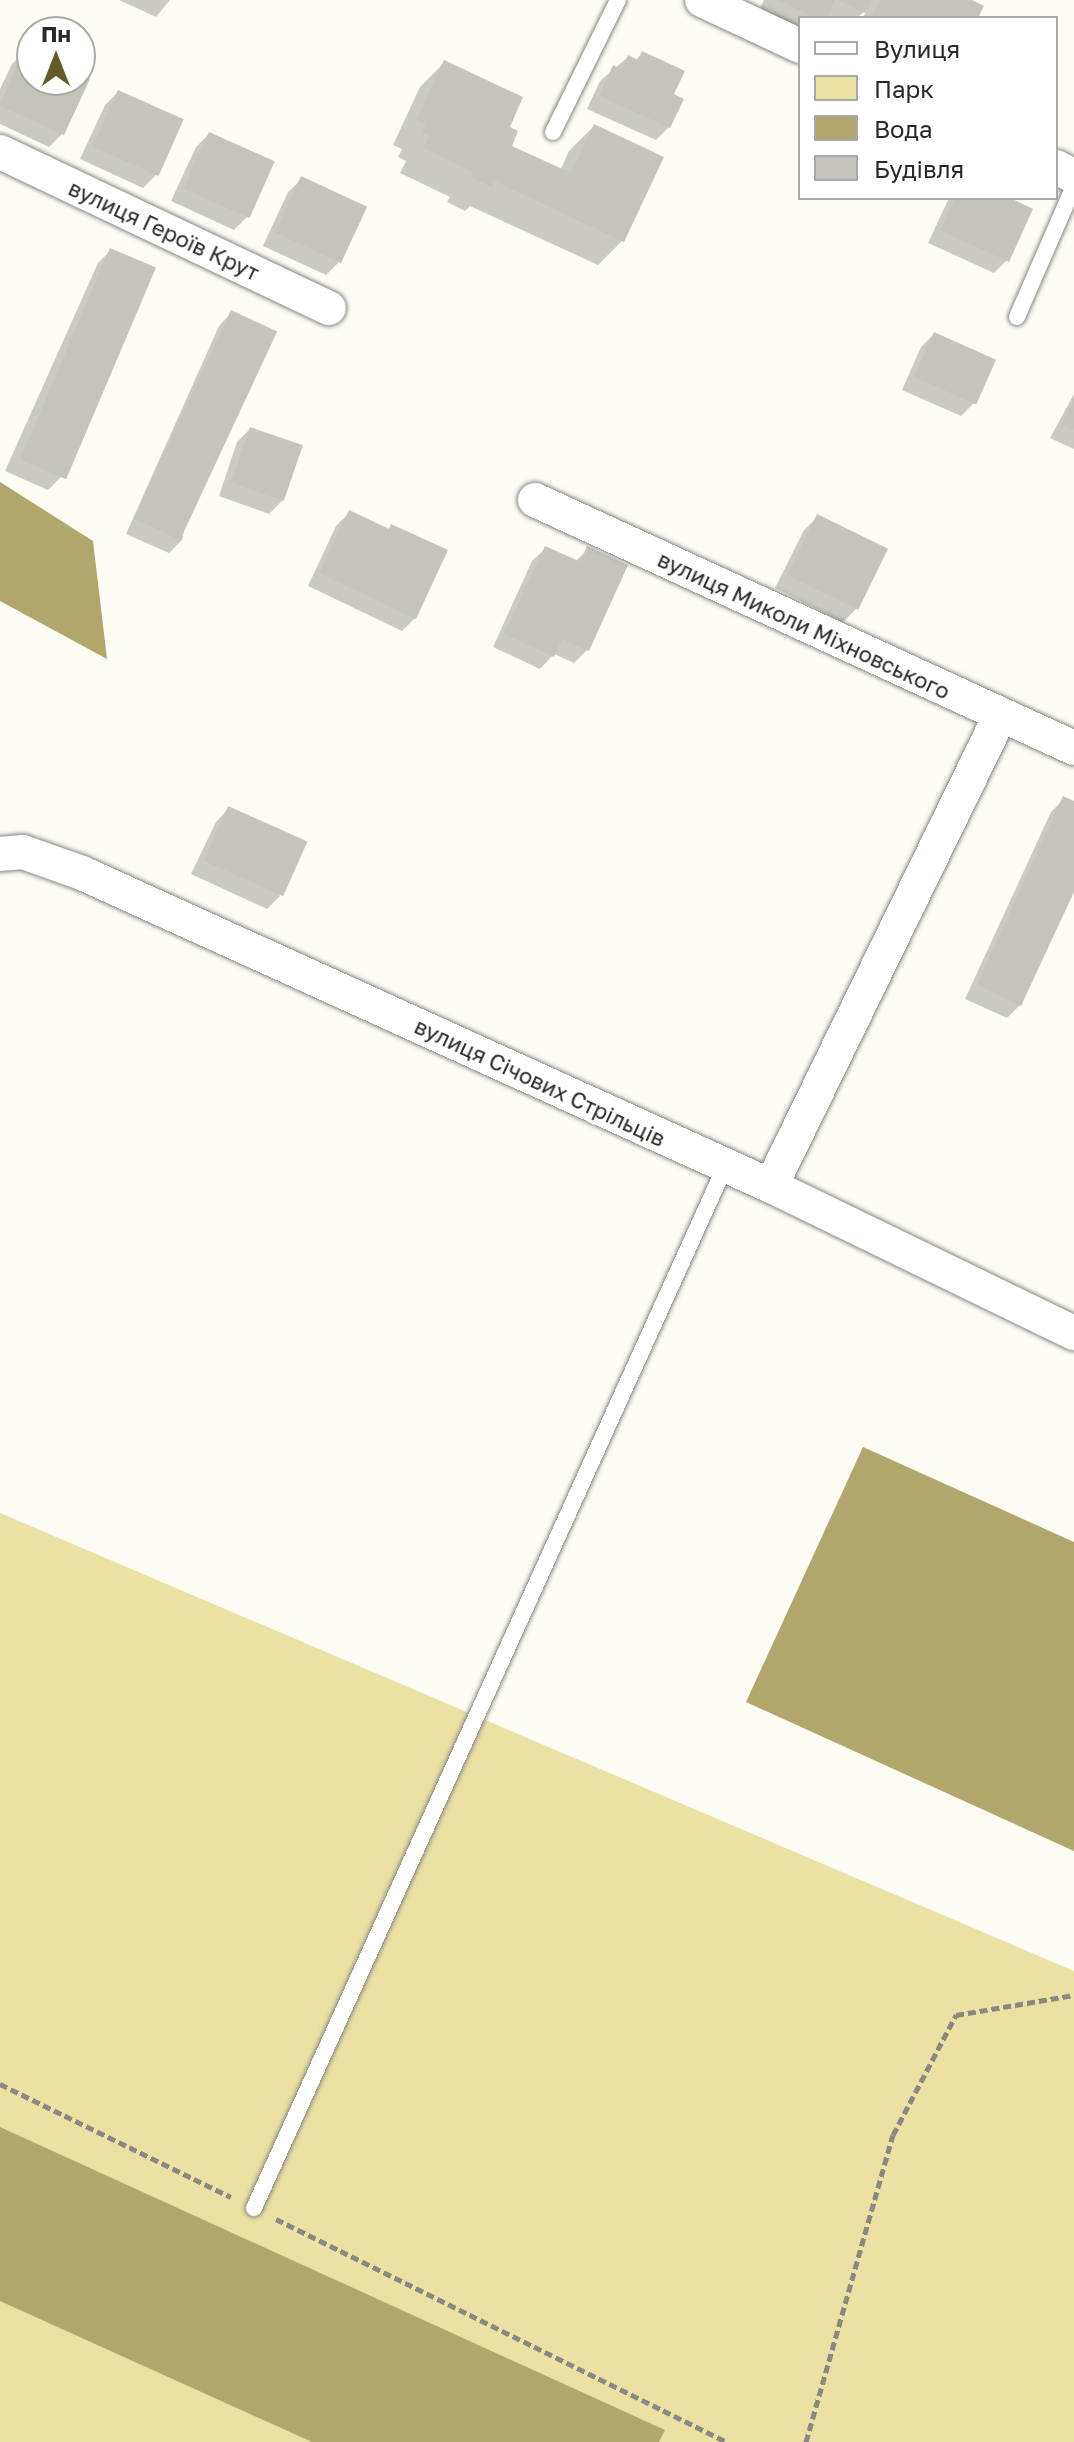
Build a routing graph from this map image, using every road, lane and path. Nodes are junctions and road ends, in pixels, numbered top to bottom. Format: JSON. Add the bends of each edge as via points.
{"nodes":[{"id":1,"x":618,"y":0,"type":"edge"},
{"id":2,"x":702,"y":0,"type":"edge"},
{"id":3,"x":798,"y":45,"type":"edge"},
{"id":4,"x":553,"y":132,"type":"dead end"},
{"id":5,"x":0,"y":152,"type":"edge"},
{"id":6,"x":1074,"y":186,"type":"edge"},
{"id":7,"x":329,"y":308,"type":"dead end"},
{"id":8,"x":1017,"y":317,"type":"dead end"},
{"id":9,"x":535,"y":500,"type":"dead end"},
{"id":10,"x":1000,"y":716,"type":"junction"},
{"id":11,"x":1074,"y":748,"type":"edge"},
{"id":12,"x":0,"y":854,"type":"edge"},
{"id":13,"x":725,"y":1167,"type":"junction"},
{"id":14,"x":771,"y":1186,"type":"junction"},
{"id":15,"x":1074,"y":1333,"type":"edge"},
{"id":16,"x":1074,"y":1995,"type":"edge"},
{"id":17,"x":0,"y":2084,"type":"edge"},
{"id":18,"x":254,"y":2208,"type":"junction"},
{"id":19,"x":727,"y":2442,"type":"edge"},
{"id":20,"x":806,"y":2442,"type":"edge"}],
"edges":[{"from":1,"to":4,"type":"lane"},
{"from":2,"to":3,"type":"street"},
{"from":5,"to":7,"type":"street","name":"вулиця Героїв Крут"},
{"from":6,"to":8,"type":"lane"},
{"from":9,"to":10,"type":"street","name":"вулиця Миколи Міхновського"},
{"from":10,"to":11,"type":"street","name":"вулиця Миколи Міхновського"},
{"from":10,"to":14,"type":"street"},
{"from":12,"to":13,"type":"street","name":"вулиця Січових Стрільців","via":[[23,852],[82,873]]},
{"from":13,"to":14,"type":"street","name":"вулиця Січових Стрільців"},
{"from":13,"to":18,"type":"lane"},
{"from":14,"to":15,"type":"street","name":"вулиця Січових Стрільців"},
{"from":16,"to":20,"type":"path","via":[[956,2015],[893,2135]]},
{"from":17,"to":18,"type":"path"},
{"from":18,"to":19,"type":"path"}]}
